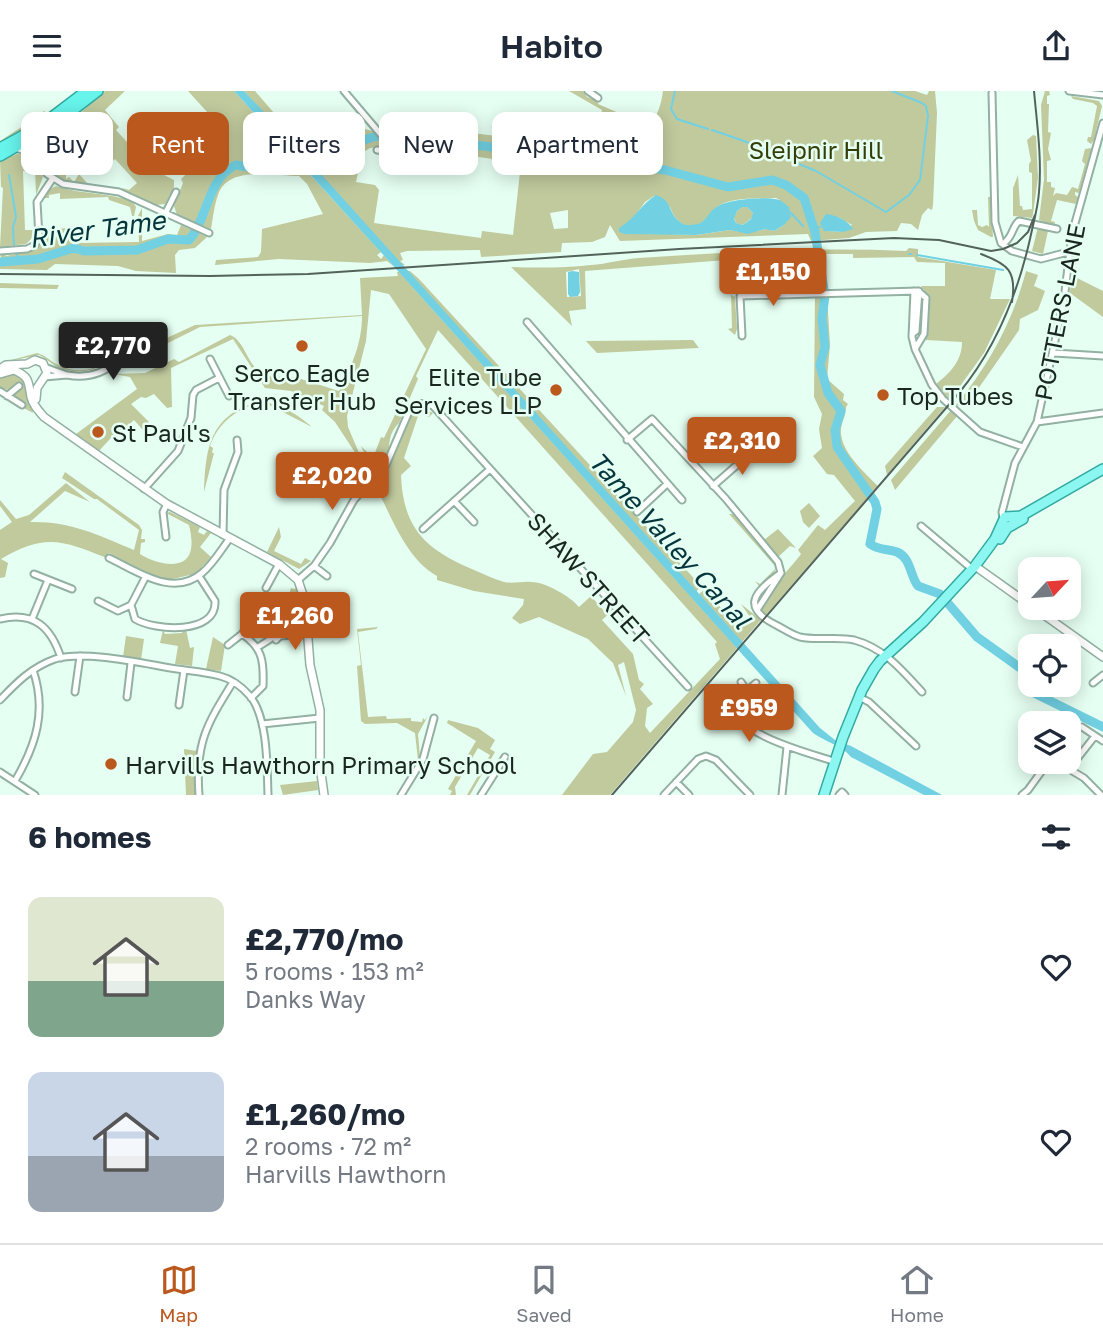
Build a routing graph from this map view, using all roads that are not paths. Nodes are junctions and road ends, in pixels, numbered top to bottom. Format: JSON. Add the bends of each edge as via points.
{"nodes":[{"id":1,"x":86,"y":91,"type":"edge"},
{"id":2,"x":98,"y":91,"type":"edge"},
{"id":3,"x":344,"y":91,"type":"edge"},
{"id":4,"x":588,"y":91,"type":"edge"},
{"id":5,"x":1069,"y":91,"type":"edge"},
{"id":6,"x":1076,"y":91,"type":"edge"},
{"id":7,"x":992,"y":93,"type":"edge"},
{"id":8,"x":1103,"y":95,"type":"edge"},
{"id":9,"x":598,"y":98,"type":"dead end"},
{"id":10,"x":70,"y":112,"type":"edge"},
{"id":11,"x":1103,"y":123,"type":"edge"},
{"id":12,"x":379,"y":131,"type":"edge"},
{"id":13,"x":21,"y":145,"type":"edge"},
{"id":14,"x":0,"y":148,"type":"edge"},
{"id":15,"x":15,"y":148,"type":"junction"},
{"id":16,"x":21,"y":150,"type":"edge"},
{"id":17,"x":0,"y":156,"type":"edge"},
{"id":18,"x":50,"y":175,"type":"edge"},
{"id":19,"x":53,"y":178,"type":"junction"},
{"id":20,"x":176,"y":192,"type":"dead end"},
{"id":21,"x":166,"y":212,"type":"junction"},
{"id":22,"x":1057,"y":229,"type":"dead end"},
{"id":23,"x":209,"y":233,"type":"dead end"},
{"id":24,"x":1003,"y":244,"type":"junction"},
{"id":25,"x":2,"y":251,"type":"edge"},
{"id":26,"x":1068,"y":252,"type":"junction"},
{"id":27,"x":917,"y":291,"type":"junction"},
{"id":28,"x":527,"y":322,"type":"dead end"},
{"id":29,"x":120,"y":328,"type":"dead end"},
{"id":30,"x":742,"y":336,"type":"dead end"},
{"id":31,"x":150,"y":342,"type":"dead end"},
{"id":32,"x":915,"y":349,"type":"junction"},
{"id":33,"x":132,"y":351,"type":"junction"},
{"id":34,"x":1054,"y":353,"type":"junction"},
{"id":35,"x":1103,"y":356,"type":"edge"},
{"id":36,"x":210,"y":359,"type":"dead end"},
{"id":37,"x":27,"y":364,"type":"junction"},
{"id":38,"x":47,"y":368,"type":"junction"},
{"id":39,"x":0,"y":372,"type":"edge"},
{"id":40,"x":67,"y":375,"type":"junction"},
{"id":41,"x":28,"y":377,"type":"junction"},
{"id":42,"x":219,"y":378,"type":"junction"},
{"id":43,"x":42,"y":379,"type":"junction"},
{"id":44,"x":19,"y":386,"type":"dead end"},
{"id":45,"x":0,"y":391,"type":"edge"},
{"id":46,"x":229,"y":396,"type":"dead end"},
{"id":47,"x":4,"y":397,"type":"edge"},
{"id":48,"x":22,"y":405,"type":"dead end"},
{"id":49,"x":41,"y":413,"type":"junction"},
{"id":50,"x":1103,"y":413,"type":"edge"},
{"id":51,"x":1037,"y":422,"type":"junction"},
{"id":52,"x":237,"y":440,"type":"dead end"},
{"id":53,"x":627,"y":440,"type":"junction"},
{"id":54,"x":1023,"y":447,"type":"junction"},
{"id":55,"x":754,"y":450,"type":"dead end"},
{"id":56,"x":490,"y":469,"type":"junction"},
{"id":57,"x":1103,"y":470,"type":"edge"},
{"id":58,"x":667,"y":484,"type":"junction"},
{"id":59,"x":713,"y":486,"type":"junction"},
{"id":60,"x":144,"y":489,"type":"junction"},
{"id":61,"x":454,"y":501,"type":"junction"},
{"id":62,"x":682,"y":501,"type":"dead end"},
{"id":63,"x":167,"y":505,"type":"junction"},
{"id":64,"x":636,"y":512,"type":"dead end"},
{"id":65,"x":1008,"y":521,"type":"junction"},
{"id":66,"x":474,"y":522,"type":"dead end"},
{"id":67,"x":921,"y":526,"type":"dead end"},
{"id":68,"x":423,"y":529,"type":"dead end"},
{"id":69,"x":227,"y":536,"type":"junction"},
{"id":70,"x":166,"y":537,"type":"dead end"},
{"id":71,"x":109,"y":558,"type":"dead end"},
{"id":72,"x":279,"y":564,"type":"junction"},
{"id":73,"x":314,"y":566,"type":"junction"},
{"id":74,"x":975,"y":568,"type":"junction"},
{"id":75,"x":34,"y":574,"type":"dead end"},
{"id":76,"x":146,"y":576,"type":"junction"},
{"id":77,"x":199,"y":576,"type":"junction"},
{"id":78,"x":327,"y":576,"type":"dead end"},
{"id":79,"x":48,"y":580,"type":"junction"},
{"id":80,"x":298,"y":580,"type":"junction"},
{"id":81,"x":72,"y":589,"type":"dead end"},
{"id":82,"x":266,"y":589,"type":"dead end"},
{"id":83,"x":1018,"y":597,"type":"edge"},
{"id":84,"x":98,"y":601,"type":"dead end"},
{"id":85,"x":131,"y":605,"type":"junction"},
{"id":86,"x":0,"y":619,"type":"edge"},
{"id":87,"x":32,"y":619,"type":"junction"},
{"id":88,"x":1050,"y":620,"type":"edge"},
{"id":89,"x":250,"y":621,"type":"dead end"},
{"id":90,"x":242,"y":634,"type":"junction"},
{"id":91,"x":308,"y":634,"type":"junction"},
{"id":92,"x":228,"y":645,"type":"dead end"},
{"id":93,"x":258,"y":647,"type":"junction"},
{"id":94,"x":887,"y":655,"type":"junction"},
{"id":95,"x":80,"y":656,"type":"junction"},
{"id":96,"x":1103,"y":657,"type":"edge"},
{"id":97,"x":61,"y":658,"type":"junction"},
{"id":98,"x":131,"y":663,"type":"junction"},
{"id":99,"x":33,"y":670,"type":"junction"},
{"id":100,"x":184,"y":670,"type":"junction"},
{"id":101,"x":1103,"y":675,"type":"edge"},
{"id":102,"x":233,"y":682,"type":"junction"},
{"id":103,"x":741,"y":682,"type":"dead end"},
{"id":104,"x":756,"y":683,"type":"dead end"},
{"id":105,"x":1093,"y":683,"type":"dead end"},
{"id":106,"x":688,"y":687,"type":"dead end"},
{"id":107,"x":747,"y":691,"type":"junction"},
{"id":108,"x":75,"y":692,"type":"dead end"},
{"id":109,"x":922,"y":692,"type":"dead end"},
{"id":110,"x":127,"y":697,"type":"dead end"},
{"id":111,"x":251,"y":698,"type":"junction"},
{"id":112,"x":861,"y":698,"type":"junction"},
{"id":113,"x":0,"y":700,"type":"edge"},
{"id":114,"x":179,"y":705,"type":"dead end"},
{"id":115,"x":320,"y":718,"type":"junction"},
{"id":116,"x":433,"y":718,"type":"dead end"},
{"id":117,"x":262,"y":724,"type":"junction"},
{"id":118,"x":1082,"y":727,"type":"dead end"},
{"id":119,"x":1095,"y":736,"type":"junction"},
{"id":120,"x":1103,"y":741,"type":"edge"},
{"id":121,"x":916,"y":746,"type":"dead end"},
{"id":122,"x":787,"y":747,"type":"junction"},
{"id":123,"x":1081,"y":754,"type":"edge"},
{"id":124,"x":505,"y":757,"type":"dead end"},
{"id":125,"x":836,"y":762,"type":"junction"},
{"id":126,"x":0,"y":772,"type":"edge"},
{"id":127,"x":1041,"y":774,"type":"edge"},
{"id":128,"x":1077,"y":774,"type":"edge"},
{"id":129,"x":15,"y":781,"type":"junction"},
{"id":130,"x":676,"y":782,"type":"junction"},
{"id":131,"x":1030,"y":793,"type":"edge"},
{"id":132,"x":35,"y":795,"type":"edge"},
{"id":133,"x":199,"y":795,"type":"edge"},
{"id":134,"x":268,"y":795,"type":"edge"},
{"id":135,"x":324,"y":795,"type":"edge"},
{"id":136,"x":401,"y":795,"type":"edge"},
{"id":137,"x":481,"y":795,"type":"edge"},
{"id":138,"x":664,"y":795,"type":"edge"},
{"id":139,"x":689,"y":795,"type":"edge"},
{"id":140,"x":750,"y":795,"type":"edge"},
{"id":141,"x":782,"y":795,"type":"edge"},
{"id":142,"x":826,"y":795,"type":"edge"},
{"id":143,"x":839,"y":795,"type":"edge"},
{"id":144,"x":845,"y":795,"type":"edge"},
{"id":145,"x":1022,"y":795,"type":"edge"},
{"id":146,"x":1101,"y":795,"type":"edge"}],
"edges":[{"from":1,"to":14,"type":"highway"},
{"from":2,"to":10,"type":"highway"},
{"from":3,"to":12,"type":"street"},
{"from":4,"to":9,"type":"street"},
{"from":5,"to":6,"type":"street"},
{"from":6,"to":8,"type":"street"},
{"from":7,"to":24,"type":"street","via":[[995,222]]},
{"from":11,"to":26,"type":"street","name":"POTTERS LANE"},
{"from":13,"to":15,"type":"highway"},
{"from":15,"to":16,"type":"street"},
{"from":15,"to":17,"type":"highway"},
{"from":18,"to":19,"type":"street"},
{"from":19,"to":21,"type":"street","via":[[75,187],[119,192]]},
{"from":19,"to":25,"type":"street","via":[[37,202],[38,241],[27,249]]},
{"from":20,"to":21,"type":"street"},
{"from":21,"to":23,"type":"street"},
{"from":22,"to":24,"type":"street","via":[[1020,221]]},
{"from":24,"to":26,"type":"street","via":[[1041,259]]},
{"from":26,"to":34,"type":"street","name":"POTTERS LANE"},
{"from":27,"to":30,"type":"street","via":[[740,296]]},
{"from":27,"to":32,"type":"street","via":[[912,334]]},
{"from":27,"to":32,"type":"street","via":[[926,298],[924,334]]},
{"from":28,"to":53,"type":"street"},
{"from":29,"to":33,"type":"street"},
{"from":31,"to":33,"type":"street"},
{"from":32,"to":54,"type":"street","via":[[943,400],[980,432]]},
{"from":33,"to":40,"type":"street","via":[[94,376]]},
{"from":34,"to":35,"type":"street"},
{"from":34,"to":51,"type":"street","name":"POTTERS LANE"},
{"from":36,"to":42,"type":"street"},
{"from":37,"to":38,"type":"street","via":[[39,360]]},
{"from":37,"to":39,"type":"street","via":[[6,365]]},
{"from":37,"to":41,"type":"street"},
{"from":38,"to":40,"type":"street"},
{"from":38,"to":43,"type":"street"},
{"from":39,"to":41,"type":"street","via":[[14,370]]},
{"from":40,"to":43,"type":"street"},
{"from":41,"to":43,"type":"street"},
{"from":41,"to":49,"type":"street","via":[[32,399]]},
{"from":42,"to":46,"type":"street"},
{"from":42,"to":60,"type":"street","via":[[196,390],[178,449]]},
{"from":43,"to":49,"type":"street","via":[[36,395]]},
{"from":44,"to":47,"type":"street"},
{"from":45,"to":47,"type":"street"},
{"from":47,"to":48,"type":"street"},
{"from":49,"to":60,"type":"street"},
{"from":50,"to":51,"type":"street"},
{"from":51,"to":54,"type":"street","name":"POTTERS LANE"},
{"from":52,"to":69,"type":"street","via":[[238,452],[224,490]]},
{"from":53,"to":58,"type":"street"},
{"from":53,"to":59,"type":"street","via":[[652,419]]},
{"from":54,"to":65,"type":"street","name":"POTTERS LANE","via":[[1002,512]]},
{"from":55,"to":59,"type":"street"},
{"from":56,"to":61,"type":"street"},
{"from":56,"to":73,"type":"street","name":"SHAW STREET","via":[[433,406],[416,404],[408,412],[386,465],[354,500]]},
{"from":56,"to":106,"type":"street","name":"SHAW STREET"},
{"from":57,"to":65,"type":"main road"},
{"from":58,"to":62,"type":"street"},
{"from":58,"to":64,"type":"street"},
{"from":59,"to":94,"type":"street","via":[[778,562],[780,573],[756,595],[757,610],[764,619],[800,637],[854,640]]},
{"from":60,"to":63,"type":"street"},
{"from":61,"to":66,"type":"street"},
{"from":61,"to":68,"type":"street"},
{"from":63,"to":69,"type":"street"},
{"from":63,"to":70,"type":"street","via":[[163,512]]},
{"from":65,"to":74,"type":"main road"},
{"from":67,"to":74,"type":"street"},
{"from":69,"to":72,"type":"street"},
{"from":69,"to":77,"type":"street"},
{"from":71,"to":76,"type":"street"},
{"from":72,"to":80,"type":"street"},
{"from":72,"to":82,"type":"street"},
{"from":73,"to":78,"type":"street"},
{"from":73,"to":80,"type":"street","name":"SHAW STREET"},
{"from":74,"to":83,"type":"street"},
{"from":74,"to":94,"type":"main road"},
{"from":75,"to":79,"type":"street"},
{"from":76,"to":77,"type":"street","via":[[173,583]]},
{"from":76,"to":85,"type":"street"},
{"from":77,"to":85,"type":"street","via":[[216,604],[208,620],[181,627],[147,624],[135,618]]},
{"from":79,"to":81,"type":"street"},
{"from":79,"to":87,"type":"street"},
{"from":80,"to":91,"type":"street"},
{"from":84,"to":85,"type":"street","via":[[118,611]]},
{"from":86,"to":87,"type":"street"},
{"from":87,"to":97,"type":"street","via":[[52,635]]},
{"from":88,"to":96,"type":"street"},
{"from":89,"to":90,"type":"street"},
{"from":90,"to":92,"type":"street"},
{"from":90,"to":93,"type":"street"},
{"from":91,"to":93,"type":"street","via":[[280,636]]},
{"from":91,"to":115,"type":"street"},
{"from":93,"to":111,"type":"street","via":[[262,686]]},
{"from":94,"to":109,"type":"street"},
{"from":94,"to":112,"type":"main road"},
{"from":95,"to":97,"type":"street"},
{"from":95,"to":98,"type":"street"},
{"from":95,"to":108,"type":"street"},
{"from":97,"to":99,"type":"street"},
{"from":98,"to":100,"type":"street"},
{"from":98,"to":110,"type":"street"},
{"from":99,"to":113,"type":"street"},
{"from":99,"to":129,"type":"street","via":[[41,709],[30,755]]},
{"from":100,"to":102,"type":"street"},
{"from":100,"to":114,"type":"street"},
{"from":101,"to":105,"type":"street"},
{"from":102,"to":111,"type":"street"},
{"from":102,"to":133,"type":"street","via":[[203,738],[198,759]]},
{"from":103,"to":107,"type":"street"},
{"from":104,"to":107,"type":"street"},
{"from":107,"to":122,"type":"street","via":[[737,702],[736,715],[751,730]]},
{"from":111,"to":117,"type":"street"},
{"from":112,"to":121,"type":"street"},
{"from":112,"to":125,"type":"main road"},
{"from":115,"to":117,"type":"street"},
{"from":115,"to":135,"type":"street"},
{"from":116,"to":136,"type":"street","via":[[423,759]]},
{"from":117,"to":134,"type":"street"},
{"from":118,"to":119,"type":"street"},
{"from":119,"to":120,"type":"street"},
{"from":119,"to":123,"type":"street"},
{"from":122,"to":125,"type":"street"},
{"from":122,"to":141,"type":"street"},
{"from":124,"to":137,"type":"street"},
{"from":125,"to":142,"type":"main road"},
{"from":126,"to":129,"type":"street"},
{"from":127,"to":131,"type":"street"},
{"from":128,"to":146,"type":"street"},
{"from":129,"to":132,"type":"street"},
{"from":130,"to":138,"type":"street"},
{"from":130,"to":139,"type":"street"},
{"from":130,"to":140,"type":"street","via":[[698,759],[709,756]]},
{"from":131,"to":145,"type":"street"},
{"from":143,"to":144,"type":"street"}]}
